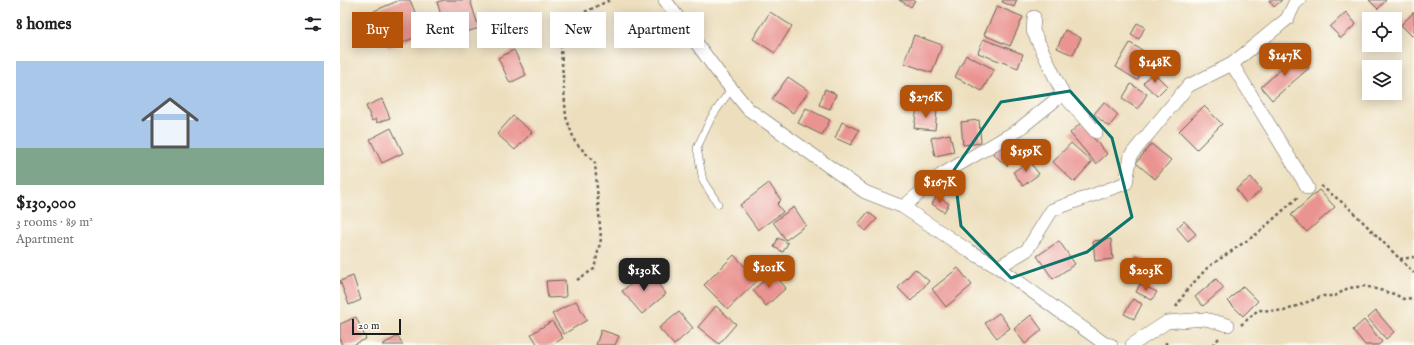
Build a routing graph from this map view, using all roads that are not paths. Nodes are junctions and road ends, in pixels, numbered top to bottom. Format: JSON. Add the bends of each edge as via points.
{"nodes":[{"id":1,"x":665,"y":0,"type":"edge"},
{"id":2,"x":1299,"y":0,"type":"edge"},
{"id":3,"x":1034,"y":18,"type":"dead end"},
{"id":4,"x":1232,"y":64,"type":"junction"},
{"id":5,"x":731,"y":89,"type":"junction"},
{"id":6,"x":1063,"y":94,"type":"junction"},
{"id":7,"x":1096,"y":132,"type":"dead end"},
{"id":8,"x":1308,"y":188,"type":"road end"},
{"id":9,"x":718,"y":204,"type":"dead end"},
{"id":10,"x":903,"y":207,"type":"junction"},
{"id":11,"x":998,"y":267,"type":"junction"},
{"id":12,"x":1228,"y":325,"type":"road end"},
{"id":13,"x":1111,"y":345,"type":"edge"},
{"id":14,"x":1132,"y":345,"type":"edge"}],
"edges":[{"from":1,"to":5,"type":"street"},
{"from":2,"to":4,"type":"street","via":[[1287,19]]},
{"from":3,"to":6,"type":"street","via":[[1033,31]]},
{"from":4,"to":8,"type":"street"},
{"from":4,"to":11,"type":"street","via":[[1188,86],[1131,154],[1126,183],[1052,210],[1027,250]]},
{"from":5,"to":9,"type":"lane","via":[[711,118],[697,148],[703,181]]},
{"from":5,"to":10,"type":"street","via":[[748,109],[865,192]]},
{"from":6,"to":7,"type":"street"},
{"from":6,"to":10,"type":"street","via":[[1018,130],[942,175]]},
{"from":10,"to":11,"type":"street"},
{"from":11,"to":13,"type":"street","via":[[1105,344]]},
{"from":12,"to":14,"type":"street","via":[[1205,320],[1167,322]]}]}
